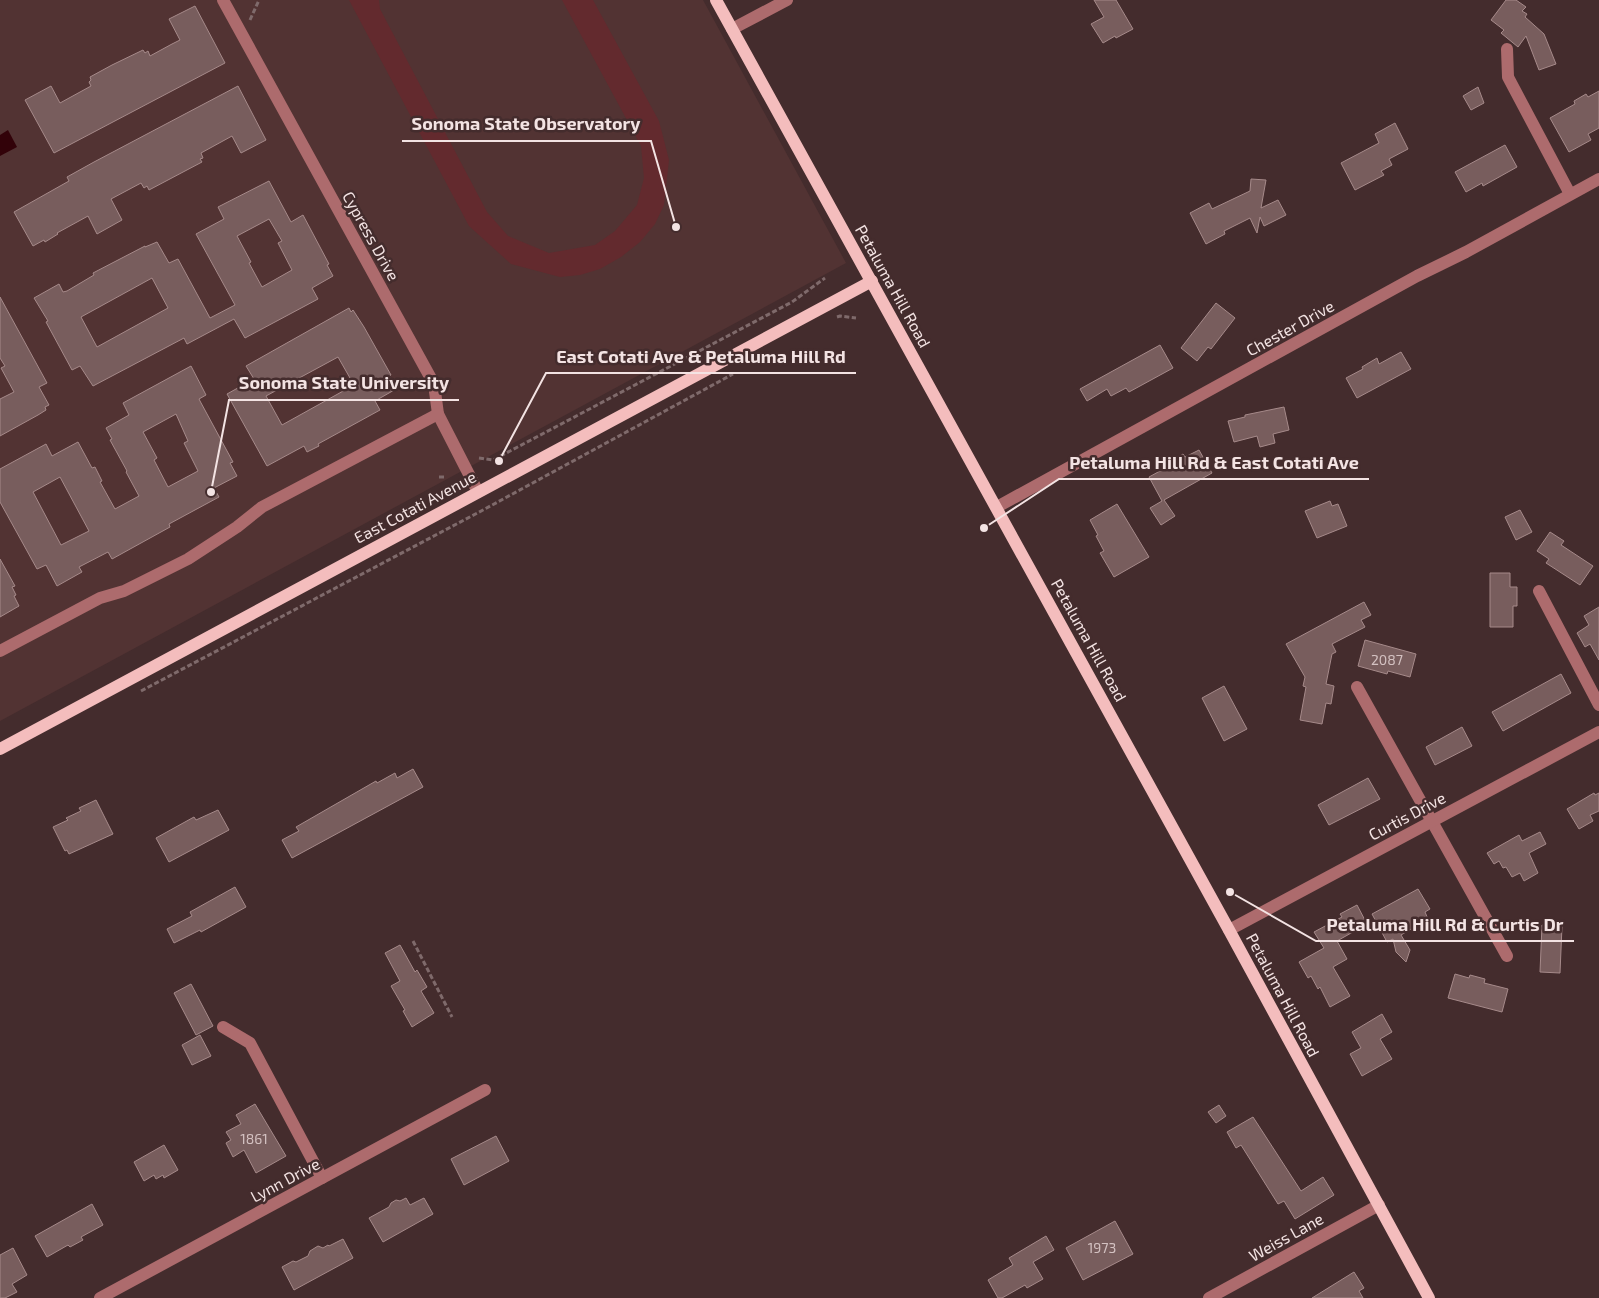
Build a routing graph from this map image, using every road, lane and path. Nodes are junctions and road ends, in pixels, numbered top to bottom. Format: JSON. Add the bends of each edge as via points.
{"nodes":[{"id":1,"x":224,"y":0,"type":"edge"},
{"id":2,"x":716,"y":0,"type":"edge"},
{"id":3,"x":787,"y":0,"type":"edge"},
{"id":4,"x":732,"y":29,"type":"junction"},
{"id":5,"x":1507,"y":49,"type":"dead end"},
{"id":6,"x":1599,"y":179,"type":"edge"},
{"id":7,"x":1570,"y":194,"type":"junction"},
{"id":8,"x":825,"y":278,"type":"dead end"},
{"id":9,"x":872,"y":281,"type":"junction"},
{"id":10,"x":856,"y":318,"type":"dead end"},
{"id":11,"x":831,"y":320,"type":"dead end"},
{"id":12,"x":736,"y":372,"type":"dead end"},
{"id":13,"x":438,"y":414,"type":"junction"},
{"id":14,"x":479,"y":458,"type":"dead end"},
{"id":15,"x":439,"y":477,"type":"dead end"},
{"id":16,"x":446,"y":477,"type":"dead end"},
{"id":17,"x":478,"y":492,"type":"junction"},
{"id":18,"x":997,"y":508,"type":"junction"},
{"id":19,"x":1538,"y":591,"type":"dead end"},
{"id":20,"x":0,"y":651,"type":"edge"},
{"id":21,"x":1357,"y":687,"type":"dead end"},
{"id":22,"x":138,"y":693,"type":"dead end"},
{"id":23,"x":1599,"y":705,"type":"edge"},
{"id":24,"x":1599,"y":732,"type":"edge"},
{"id":25,"x":0,"y":749,"type":"edge"},
{"id":26,"x":1432,"y":821,"type":"junction"},
{"id":27,"x":1230,"y":930,"type":"junction"},
{"id":28,"x":413,"y":941,"type":"dead end"},
{"id":29,"x":1507,"y":956,"type":"dead end"},
{"id":30,"x":452,"y":1018,"type":"dead end"},
{"id":31,"x":223,"y":1027,"type":"dead end"},
{"id":32,"x":485,"y":1090,"type":"dead end"},
{"id":33,"x":322,"y":1178,"type":"junction"},
{"id":34,"x":1379,"y":1205,"type":"junction"},
{"id":35,"x":100,"y":1298,"type":"edge"},
{"id":36,"x":1209,"y":1298,"type":"edge"},
{"id":37,"x":1429,"y":1298,"type":"edge"}],
"edges":[{"from":1,"to":13,"type":"street","name":"Cypress Drive","via":[[434,384]]},
{"from":2,"to":4,"type":"main road","name":"Petaluma Hill Road"},
{"from":3,"to":4,"type":"street"},
{"from":4,"to":9,"type":"main road","name":"Petaluma Hill Road"},
{"from":5,"to":7,"type":"street","via":[[1508,77]]},
{"from":6,"to":7,"type":"street","name":"Chester Drive"},
{"from":7,"to":18,"type":"street","name":"Chester Drive"},
{"from":8,"to":14,"type":"path","via":[[792,302],[493,460]]},
{"from":9,"to":17,"type":"main road","name":"East Cotati Avenue"},
{"from":9,"to":18,"type":"main road","name":"Petaluma Hill Road"},
{"from":10,"to":11,"type":"path","via":[[840,316]]},
{"from":12,"to":22,"type":"path","via":[[475,515]]},
{"from":13,"to":17,"type":"street","name":"Cypress Drive"},
{"from":13,"to":20,"type":"street","via":[[270,503],[188,559],[124,592],[100,598]]},
{"from":15,"to":16,"type":"path"},
{"from":17,"to":25,"type":"main road","name":"East Cotati Avenue"},
{"from":18,"to":27,"type":"main road","name":"Petaluma Hill Road"},
{"from":19,"to":23,"type":"street"},
{"from":21,"to":26,"type":"street"},
{"from":24,"to":26,"type":"street","name":"Curtis Drive"},
{"from":26,"to":27,"type":"street","name":"Curtis Drive"},
{"from":26,"to":29,"type":"street"},
{"from":27,"to":34,"type":"main road","name":"Petaluma Hill Road"},
{"from":28,"to":30,"type":"path"},
{"from":31,"to":33,"type":"street","via":[[250,1042]]},
{"from":32,"to":33,"type":"street","name":"Lynn Drive"},
{"from":33,"to":35,"type":"street","name":"Lynn Drive"},
{"from":34,"to":36,"type":"street","name":"Weiss Lane"},
{"from":34,"to":37,"type":"main road","name":"Petaluma Hill Road"}]}
